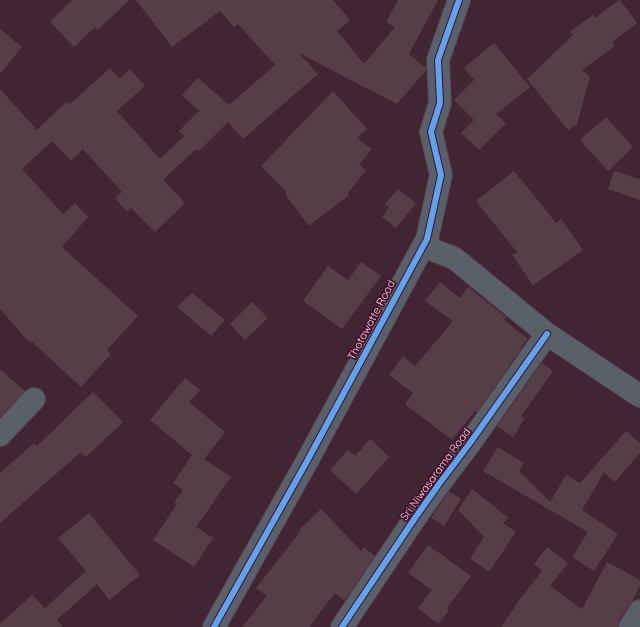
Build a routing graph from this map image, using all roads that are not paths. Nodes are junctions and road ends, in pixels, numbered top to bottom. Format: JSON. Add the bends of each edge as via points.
{"nodes":[{"id":1,"x":459,"y":0,"type":"edge"},
{"id":2,"x":423,"y":246,"type":"junction"},
{"id":3,"x":547,"y":334,"type":"junction"},
{"id":4,"x":640,"y":396,"type":"edge"},
{"id":5,"x":34,"y":399,"type":"dead end"},
{"id":6,"x":0,"y":435,"type":"edge"},
{"id":7,"x":640,"y":611,"type":"edge"},
{"id":8,"x":214,"y":627,"type":"edge"},
{"id":9,"x":342,"y":627,"type":"edge"},
{"id":10,"x":630,"y":627,"type":"edge"}],
"edges":[{"from":1,"to":2,"type":"street","name":"Thotawatte Road","via":[[438,60],[440,104],[431,132],[441,175]]},
{"from":2,"to":3,"type":"street","via":[[454,258]]},
{"from":2,"to":8,"type":"street","name":"Thotawatte Road"},
{"from":3,"to":4,"type":"street"},
{"from":3,"to":9,"type":"street","name":"Sri Niwasarama Road","via":[[435,490]]},
{"from":5,"to":6,"type":"street"},
{"from":7,"to":10,"type":"street"}]}
